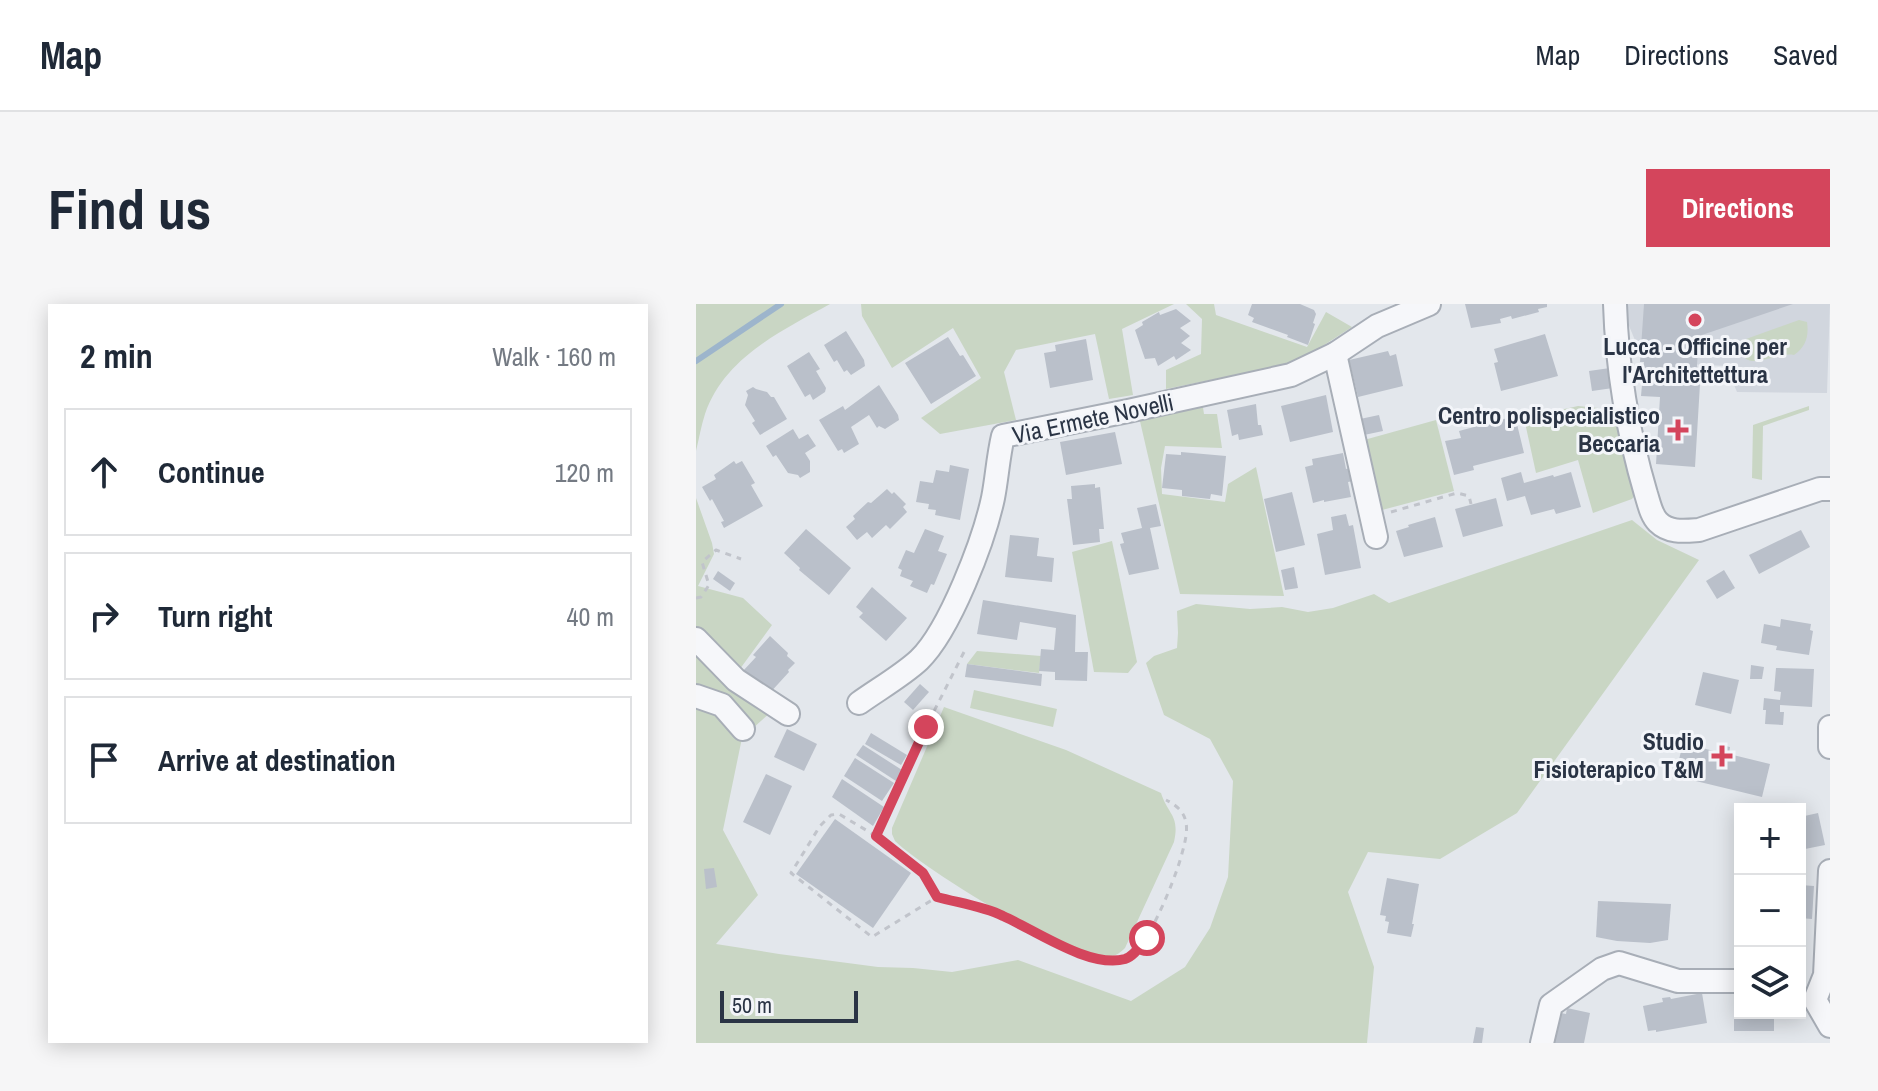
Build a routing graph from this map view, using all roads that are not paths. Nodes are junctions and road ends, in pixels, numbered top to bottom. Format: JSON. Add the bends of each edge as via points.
{"nodes":[{"id":1,"x":1429,"y":304,"type":"edge"},
{"id":2,"x":1615,"y":304,"type":"edge"},
{"id":3,"x":1335,"y":354,"type":"junction"},
{"id":4,"x":1830,"y":489,"type":"edge"},
{"id":5,"x":1374,"y":527,"type":"road end"},
{"id":6,"x":696,"y":639,"type":"edge"},
{"id":7,"x":696,"y":696,"type":"edge"},
{"id":8,"x":859,"y":703,"type":"dead end"},
{"id":9,"x":788,"y":714,"type":"dead end"},
{"id":10,"x":1830,"y":727,"type":"edge"},
{"id":11,"x":743,"y":729,"type":"dead end"},
{"id":12,"x":1830,"y":747,"type":"edge"},
{"id":13,"x":1830,"y":871,"type":"edge"},
{"id":14,"x":1734,"y":981,"type":"edge"},
{"id":15,"x":1808,"y":993,"type":"edge"},
{"id":16,"x":1830,"y":1026,"type":"edge"},
{"id":17,"x":1542,"y":1043,"type":"edge"}],
"edges":[{"from":1,"to":3,"type":"street","name":"Via Ermete Novelli","via":[[1377,326]]},
{"from":2,"to":4,"type":"street","via":[[1616,344],[1637,465],[1655,519],[1665,528],[1699,530]]},
{"from":3,"to":5,"type":"street"},
{"from":3,"to":8,"type":"street","name":"Via Ermete Novelli","via":[[1291,375],[1003,436],[978,548],[943,628],[919,659]]},
{"from":6,"to":9,"type":"street","via":[[736,680]]},
{"from":7,"to":11,"type":"street","via":[[722,705]]},
{"from":10,"to":12,"type":"street"},
{"from":13,"to":15,"type":"street","via":[[1825,975]]},
{"from":14,"to":17,"type":"street","via":[[1678,981],[1619,963],[1551,1005]]},
{"from":15,"to":16,"type":"street"}]}
